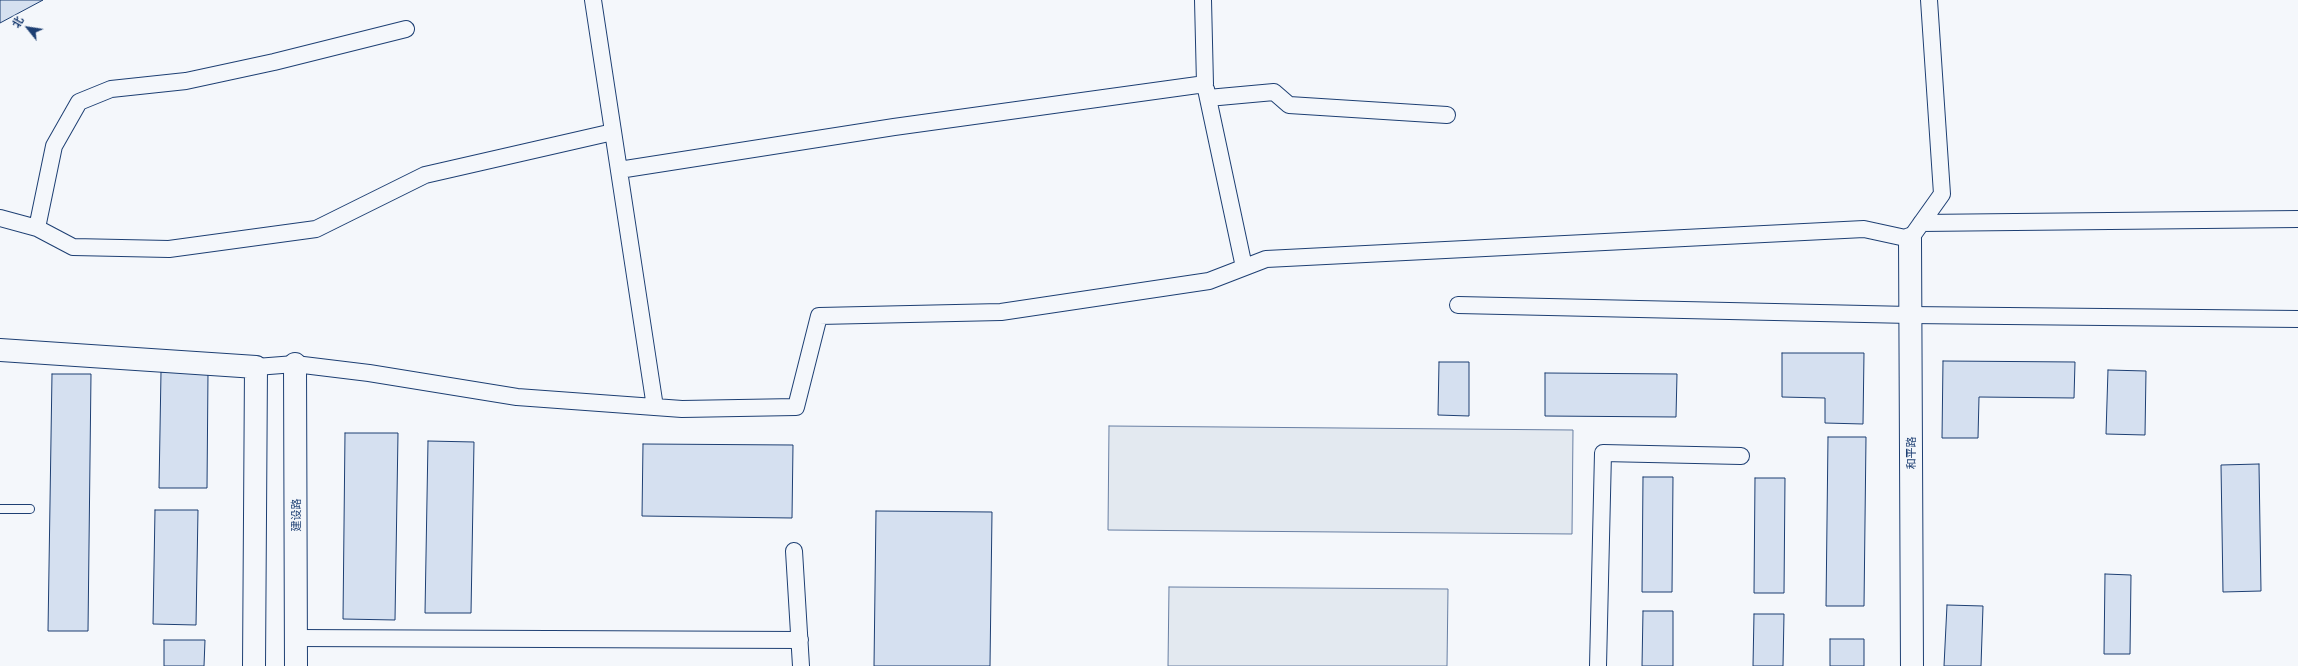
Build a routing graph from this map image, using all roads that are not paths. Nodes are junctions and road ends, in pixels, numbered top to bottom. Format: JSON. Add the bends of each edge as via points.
{"nodes":[{"id":1,"x":594,"y":0,"type":"edge"},
{"id":2,"x":1203,"y":0,"type":"edge"},
{"id":3,"x":1929,"y":0,"type":"edge"},
{"id":4,"x":406,"y":28,"type":"dead end"},
{"id":5,"x":1206,"y":91,"type":"junction"},
{"id":6,"x":1447,"y":115,"type":"dead end"},
{"id":7,"x":613,"y":132,"type":"junction"},
{"id":8,"x":619,"y":170,"type":"junction"},
{"id":9,"x":0,"y":218,"type":"edge"},
{"id":10,"x":2298,"y":219,"type":"edge"},
{"id":11,"x":37,"y":228,"type":"junction"},
{"id":12,"x":1915,"y":231,"type":"junction"},
{"id":13,"x":1244,"y":267,"type":"junction"},
{"id":14,"x":1458,"y":306,"type":"dead end"},
{"id":15,"x":1910,"y":314,"type":"junction"},
{"id":16,"x":2298,"y":319,"type":"edge"},
{"id":17,"x":0,"y":350,"type":"edge"},
{"id":18,"x":295,"y":364,"type":"junction"},
{"id":19,"x":256,"y":367,"type":"junction"},
{"id":20,"x":655,"y":407,"type":"junction"},
{"id":21,"x":1741,"y":456,"type":"dead end"},
{"id":22,"x":0,"y":509,"type":"edge"},
{"id":23,"x":30,"y":509,"type":"dead end"},
{"id":24,"x":794,"y":551,"type":"dead end"},
{"id":25,"x":296,"y":638,"type":"junction"},
{"id":26,"x":800,"y":640,"type":"junction"},
{"id":27,"x":254,"y":666,"type":"edge"},
{"id":28,"x":296,"y":666,"type":"edge"},
{"id":29,"x":801,"y":666,"type":"edge"},
{"id":30,"x":1598,"y":666,"type":"edge"},
{"id":31,"x":1912,"y":666,"type":"edge"}],
"edges":[{"from":1,"to":7,"type":"street"},
{"from":2,"to":5,"type":"street"},
{"from":3,"to":12,"type":"street","via":[[1942,194]]},
{"from":4,"to":11,"type":"street","via":[[274,62],[186,81],[112,90],[79,102],[54,146]]},
{"from":5,"to":6,"type":"street","via":[[1274,92],[1289,106]]},
{"from":5,"to":8,"type":"street","via":[[894,127]]},
{"from":5,"to":13,"type":"street"},
{"from":7,"to":8,"type":"street"},
{"from":7,"to":11,"type":"street","via":[[425,175],[316,229],[169,249],[73,247]]},
{"from":8,"to":20,"type":"street"},
{"from":9,"to":11,"type":"street"},
{"from":10,"to":12,"type":"street"},
{"from":12,"to":13,"type":"street","via":[[1864,229],[1266,259]]},
{"from":12,"to":15,"type":"street","name":"和平路"},
{"from":13,"to":20,"type":"street","via":[[1209,281],[1001,312],[819,316],[796,407]]},
{"from":14,"to":15,"type":"street"},
{"from":15,"to":16,"type":"street"},
{"from":15,"to":31,"type":"street","name":"和平路"},
{"from":17,"to":19,"type":"street"},
{"from":18,"to":19,"type":"street"},
{"from":18,"to":20,"type":"street","via":[[517,397]]},
{"from":18,"to":25,"type":"street","name":"建设路"},
{"from":19,"to":27,"type":"street"},
{"from":21,"to":30,"type":"street","via":[[1603,453]]},
{"from":22,"to":23,"type":"lane"},
{"from":24,"to":26,"type":"street"},
{"from":25,"to":26,"type":"street"},
{"from":25,"to":28,"type":"street","name":"建设路"},
{"from":26,"to":29,"type":"street"}]}
